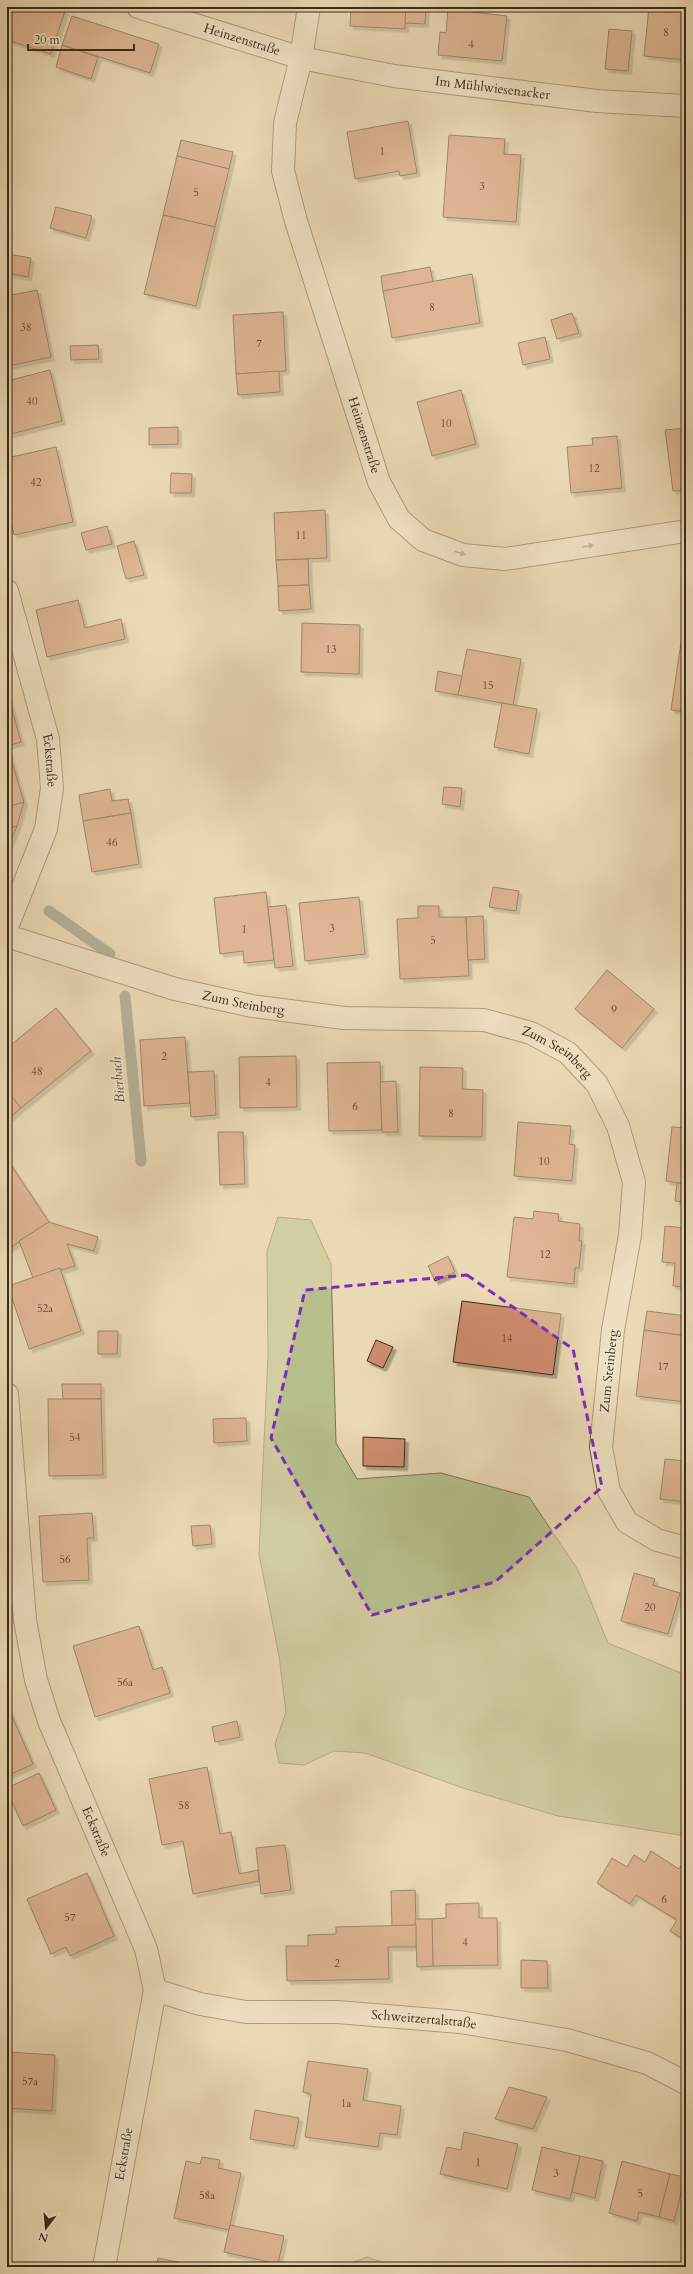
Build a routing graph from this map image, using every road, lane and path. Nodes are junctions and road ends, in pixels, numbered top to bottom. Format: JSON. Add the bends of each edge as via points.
{"nodes":[{"id":1,"x":138,"y":7,"type":"edge"},
{"id":2,"x":309,"y":7,"type":"edge"},
{"id":3,"x":301,"y":58,"type":"junction"},
{"id":4,"x":686,"y":106,"type":"edge"},
{"id":5,"x":686,"y":531,"type":"edge"},
{"id":6,"x":7,"y":591,"type":"edge"},
{"id":7,"x":7,"y":927,"type":"edge"},
{"id":8,"x":7,"y":936,"type":"edge"},
{"id":9,"x":7,"y":1394,"type":"edge"},
{"id":10,"x":686,"y":1548,"type":"edge"},
{"id":11,"x":155,"y":1990,"type":"junction"},
{"id":12,"x":686,"y":2083,"type":"edge"},
{"id":13,"x":104,"y":2267,"type":"edge"}],
"edges":[{"from":1,"to":3,"type":"street","name":"Heinzenstraße"},
{"from":2,"to":3,"type":"street","name":"Heinzenstraße"},
{"from":3,"to":4,"type":"street","name":"Im Mühlwiesenacker","via":[[402,77],[597,101]]},
{"from":3,"to":5,"type":"street","name":"Heinzenstraße","one_way":true,"via":[[285,123],[283,171],[296,221],[380,482],[399,519],[423,540],[463,555],[505,559]]},
{"from":6,"to":7,"type":"street","name":"Eckstraße","via":[[48,739],[52,788],[46,830]]},
{"from":8,"to":10,"type":"street","name":"Zum Steinberg","via":[[175,989],[252,1006],[344,1018],[484,1020],[531,1033],[568,1053],[597,1084],[618,1126],[634,1182],[630,1235],[613,1330],[601,1447],[609,1491],[627,1522],[657,1540]]},
{"from":9,"to":11,"type":"street","name":"Eckstraße","via":[[25,1620],[36,1680],[49,1721],[146,1949]]},
{"from":11,"to":12,"type":"street","name":"Schweitzertalstraße","via":[[200,2004],[246,2012],[336,2012],[460,2022],[567,2040],[648,2063]]},
{"from":11,"to":13,"type":"street","name":"Eckstraße"}]}
